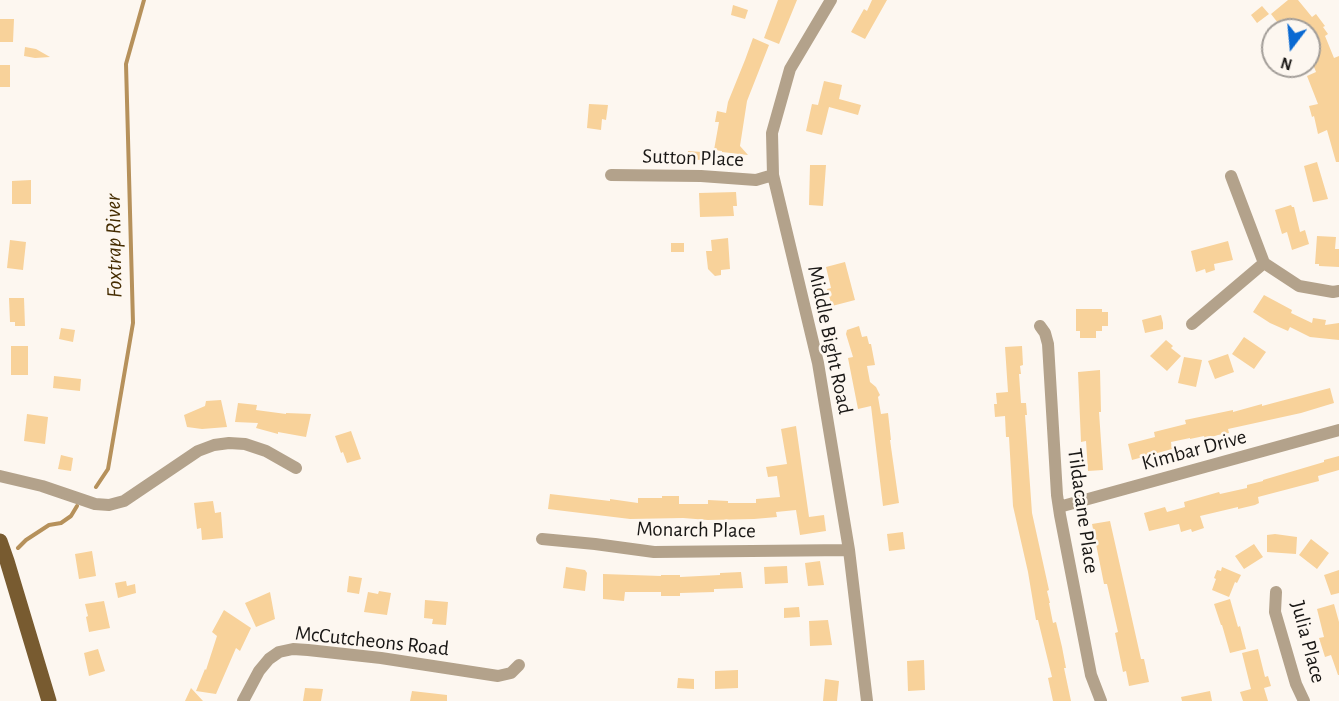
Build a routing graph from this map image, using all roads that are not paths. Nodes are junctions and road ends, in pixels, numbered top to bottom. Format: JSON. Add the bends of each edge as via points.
{"nodes":[{"id":1,"x":831,"y":0,"type":"edge"},
{"id":2,"x":611,"y":175,"type":"dead end"},
{"id":3,"x":773,"y":175,"type":"junction"},
{"id":4,"x":1231,"y":176,"type":"dead end"},
{"id":5,"x":1264,"y":263,"type":"junction"},
{"id":6,"x":1339,"y":291,"type":"edge"},
{"id":7,"x":1192,"y":324,"type":"dead end"},
{"id":8,"x":1040,"y":326,"type":"dead end"},
{"id":9,"x":1339,"y":430,"type":"edge"},
{"id":10,"x":296,"y":468,"type":"dead end"},
{"id":11,"x":0,"y":476,"type":"edge"},
{"id":12,"x":1059,"y":507,"type":"junction"},
{"id":13,"x":542,"y":539,"type":"dead end"},
{"id":14,"x":0,"y":541,"type":"edge"},
{"id":15,"x":849,"y":550,"type":"junction"},
{"id":16,"x":1276,"y":592,"type":"dead end"},
{"id":17,"x":519,"y":665,"type":"dead end"},
{"id":18,"x":49,"y":701,"type":"edge"},
{"id":19,"x":243,"y":701,"type":"edge"},
{"id":20,"x":867,"y":701,"type":"edge"},
{"id":21,"x":1101,"y":701,"type":"edge"},
{"id":22,"x":1304,"y":701,"type":"edge"}],
"edges":[{"from":1,"to":3,"type":"street","name":"Middle Bight Road","via":[[790,69],[771,133]]},
{"from":2,"to":3,"type":"street","name":"Sutton Place","via":[[756,180]]},
{"from":3,"to":15,"type":"street","name":"Middle Bight Road","via":[[818,363]]},
{"from":4,"to":5,"type":"street"},
{"from":5,"to":6,"type":"street","via":[[1299,286]]},
{"from":5,"to":7,"type":"street"},
{"from":8,"to":12,"type":"street","name":"Tildacane Place","via":[[1048,344]]},
{"from":9,"to":12,"type":"street","name":"Kimbar Drive"},
{"from":10,"to":11,"type":"street","via":[[245,444],[213,445],[124,501],[109,505]]},
{"from":12,"to":21,"type":"street","name":"Tildacane Place","via":[[1091,675]]},
{"from":13,"to":15,"type":"street","name":"Monarch Place","via":[[654,552]]},
{"from":14,"to":18,"type":"main road"},
{"from":15,"to":20,"type":"street","name":"Middle Bight Road"},
{"from":16,"to":22,"type":"street","name":"Julia Place","via":[[1275,612]]},
{"from":17,"to":19,"type":"street","name":"McCutcheons Road","via":[[511,673],[498,676],[293,649],[269,659]]}]}
